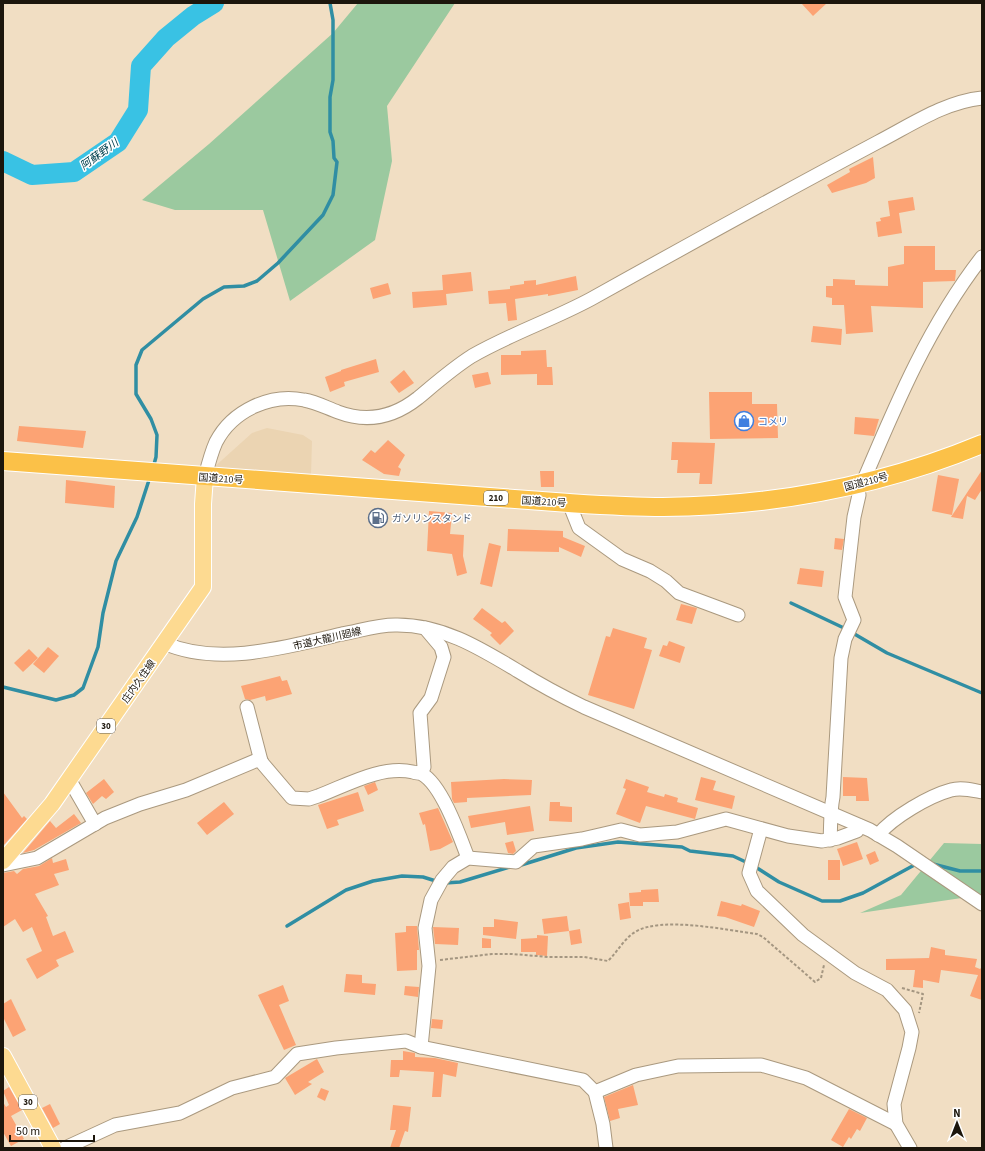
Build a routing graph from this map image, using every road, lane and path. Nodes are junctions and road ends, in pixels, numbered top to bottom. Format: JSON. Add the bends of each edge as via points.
{"nodes":[{"id":1,"x":982,"y":98,"type":"edge"},
{"id":2,"x":982,"y":257,"type":"edge"},
{"id":3,"x":982,"y":444,"type":"edge"},
{"id":4,"x":3,"y":461,"type":"edge"},
{"id":5,"x":205,"y":477,"type":"junction"},
{"id":6,"x":860,"y":483,"type":"junction"},
{"id":7,"x":570,"y":503,"type":"junction"},
{"id":8,"x":738,"y":615,"type":"dead end"},
{"id":9,"x":425,"y":628,"type":"junction"},
{"id":10,"x":164,"y":643,"type":"junction"},
{"id":11,"x":247,"y":707,"type":"dead end"},
{"id":12,"x":260,"y":761,"type":"junction"},
{"id":13,"x":421,"y":773,"type":"junction"},
{"id":14,"x":69,"y":779,"type":"junction"},
{"id":15,"x":982,"y":792,"type":"edge"},
{"id":16,"x":830,"y":812,"type":"junction"},
{"id":17,"x":95,"y":824,"type":"junction"},
{"id":18,"x":860,"y":826,"type":"junction"},
{"id":19,"x":761,"y":829,"type":"junction"},
{"id":20,"x":878,"y":835,"type":"junction"},
{"id":21,"x":830,"y":840,"type":"junction"},
{"id":22,"x":468,"y":858,"type":"junction"},
{"id":23,"x":3,"y":861,"type":"edge"},
{"id":24,"x":3,"y":865,"type":"edge"},
{"id":25,"x":982,"y":904,"type":"edge"},
{"id":26,"x":826,"y":954,"type":"junction"},
{"id":27,"x":438,"y":960,"type":"dead end"},
{"id":28,"x":421,"y":1048,"type":"junction"},
{"id":29,"x":3,"y":1056,"type":"edge"},
{"id":30,"x":595,"y":1092,"type":"junction"},
{"id":31,"x":896,"y":1124,"type":"junction"},
{"id":32,"x":53,"y":1148,"type":"edge"},
{"id":33,"x":65,"y":1148,"type":"edge"},
{"id":34,"x":606,"y":1148,"type":"edge"},
{"id":35,"x":910,"y":1148,"type":"edge"}],
"edges":[{"from":1,"to":5,"type":"street","via":[[931,113],[588,300],[471,357],[408,406],[384,416],[360,418],[295,398],[274,399],[261,403],[237,417],[225,429],[210,457]]},
{"from":2,"to":6,"type":"street","via":[[929,337]]},
{"from":3,"to":6,"type":"highway","name":"国道210号","number":"210","via":[[930,463]]},
{"from":4,"to":5,"type":"highway","name":"国道210号","number":"210"},
{"from":5,"to":7,"type":"highway","name":"国道210号","number":"210"},
{"from":5,"to":10,"type":"main road","name":"庄内久住線","number":"30","via":[[202,504],[203,587]]},
{"from":6,"to":7,"type":"highway","name":"国道210号","number":"210","via":[[794,497],[715,505],[663,507]]},
{"from":6,"to":16,"type":"street","via":[[845,597],[854,620],[845,639],[841,658]]},
{"from":7,"to":8,"type":"street","via":[[579,528],[622,559],[650,571],[679,593]]},
{"from":9,"to":10,"type":"street","name":"市道大龍川廻線","via":[[395,625],[374,627],[250,653],[189,652]]},
{"from":9,"to":13,"type":"street","via":[[441,647],[444,657],[432,698],[420,713],[424,767]]},
{"from":9,"to":16,"type":"street","name":"市道大龍川廻線","via":[[462,639],[584,707]]},
{"from":10,"to":14,"type":"main road","name":"庄内久住線","number":"30"},
{"from":11,"to":12,"type":"street"},
{"from":12,"to":13,"type":"street","via":[[292,798],[309,799],[384,771],[401,769]]},
{"from":12,"to":17,"type":"street","via":[[186,790],[140,804]]},
{"from":13,"to":22,"type":"street","via":[[438,791]]},
{"from":14,"to":17,"type":"street"},
{"from":14,"to":23,"type":"main road","name":"庄内久住線","number":"30","via":[[52,804]]},
{"from":15,"to":20,"type":"street","via":[[952,790],[912,807],[891,821]]},
{"from":16,"to":18,"type":"street","name":"市道大龍川廻線"},
{"from":16,"to":21,"type":"street"},
{"from":17,"to":24,"type":"street","via":[[37,858]]},
{"from":18,"to":20,"type":"street","name":"市道大龍川廻線"},
{"from":18,"to":21,"type":"street","via":[[857,831]]},
{"from":19,"to":21,"type":"street","via":[[813,840]]},
{"from":19,"to":22,"type":"street","via":[[726,819],[677,832],[640,835],[622,830],[582,840],[534,846],[516,862]]},
{"from":19,"to":26,"type":"street","via":[[749,873],[756,891],[786,921]]},
{"from":20,"to":25,"type":"street","name":"市道大龍川廻線"},
{"from":22,"to":28,"type":"street","via":[[453,867],[431,900],[425,928],[429,966]]},
{"from":26,"to":27,"type":"path","via":[[821,978],[815,982],[757,934],[664,924],[647,926],[636,931],[608,961],[584,957],[512,954]]},
{"from":26,"to":31,"type":"street","via":[[887,990],[905,1010],[912,1032],[894,1104]]},
{"from":28,"to":30,"type":"street","via":[[583,1080]]},
{"from":28,"to":33,"type":"street","via":[[406,1041],[297,1054],[275,1077],[232,1088],[180,1113],[115,1125]]},
{"from":29,"to":32,"type":"main road","number":"30"},
{"from":30,"to":31,"type":"street","via":[[636,1075],[678,1066],[761,1064],[806,1078]]},
{"from":30,"to":34,"type":"street"},
{"from":31,"to":35,"type":"street"}]}
